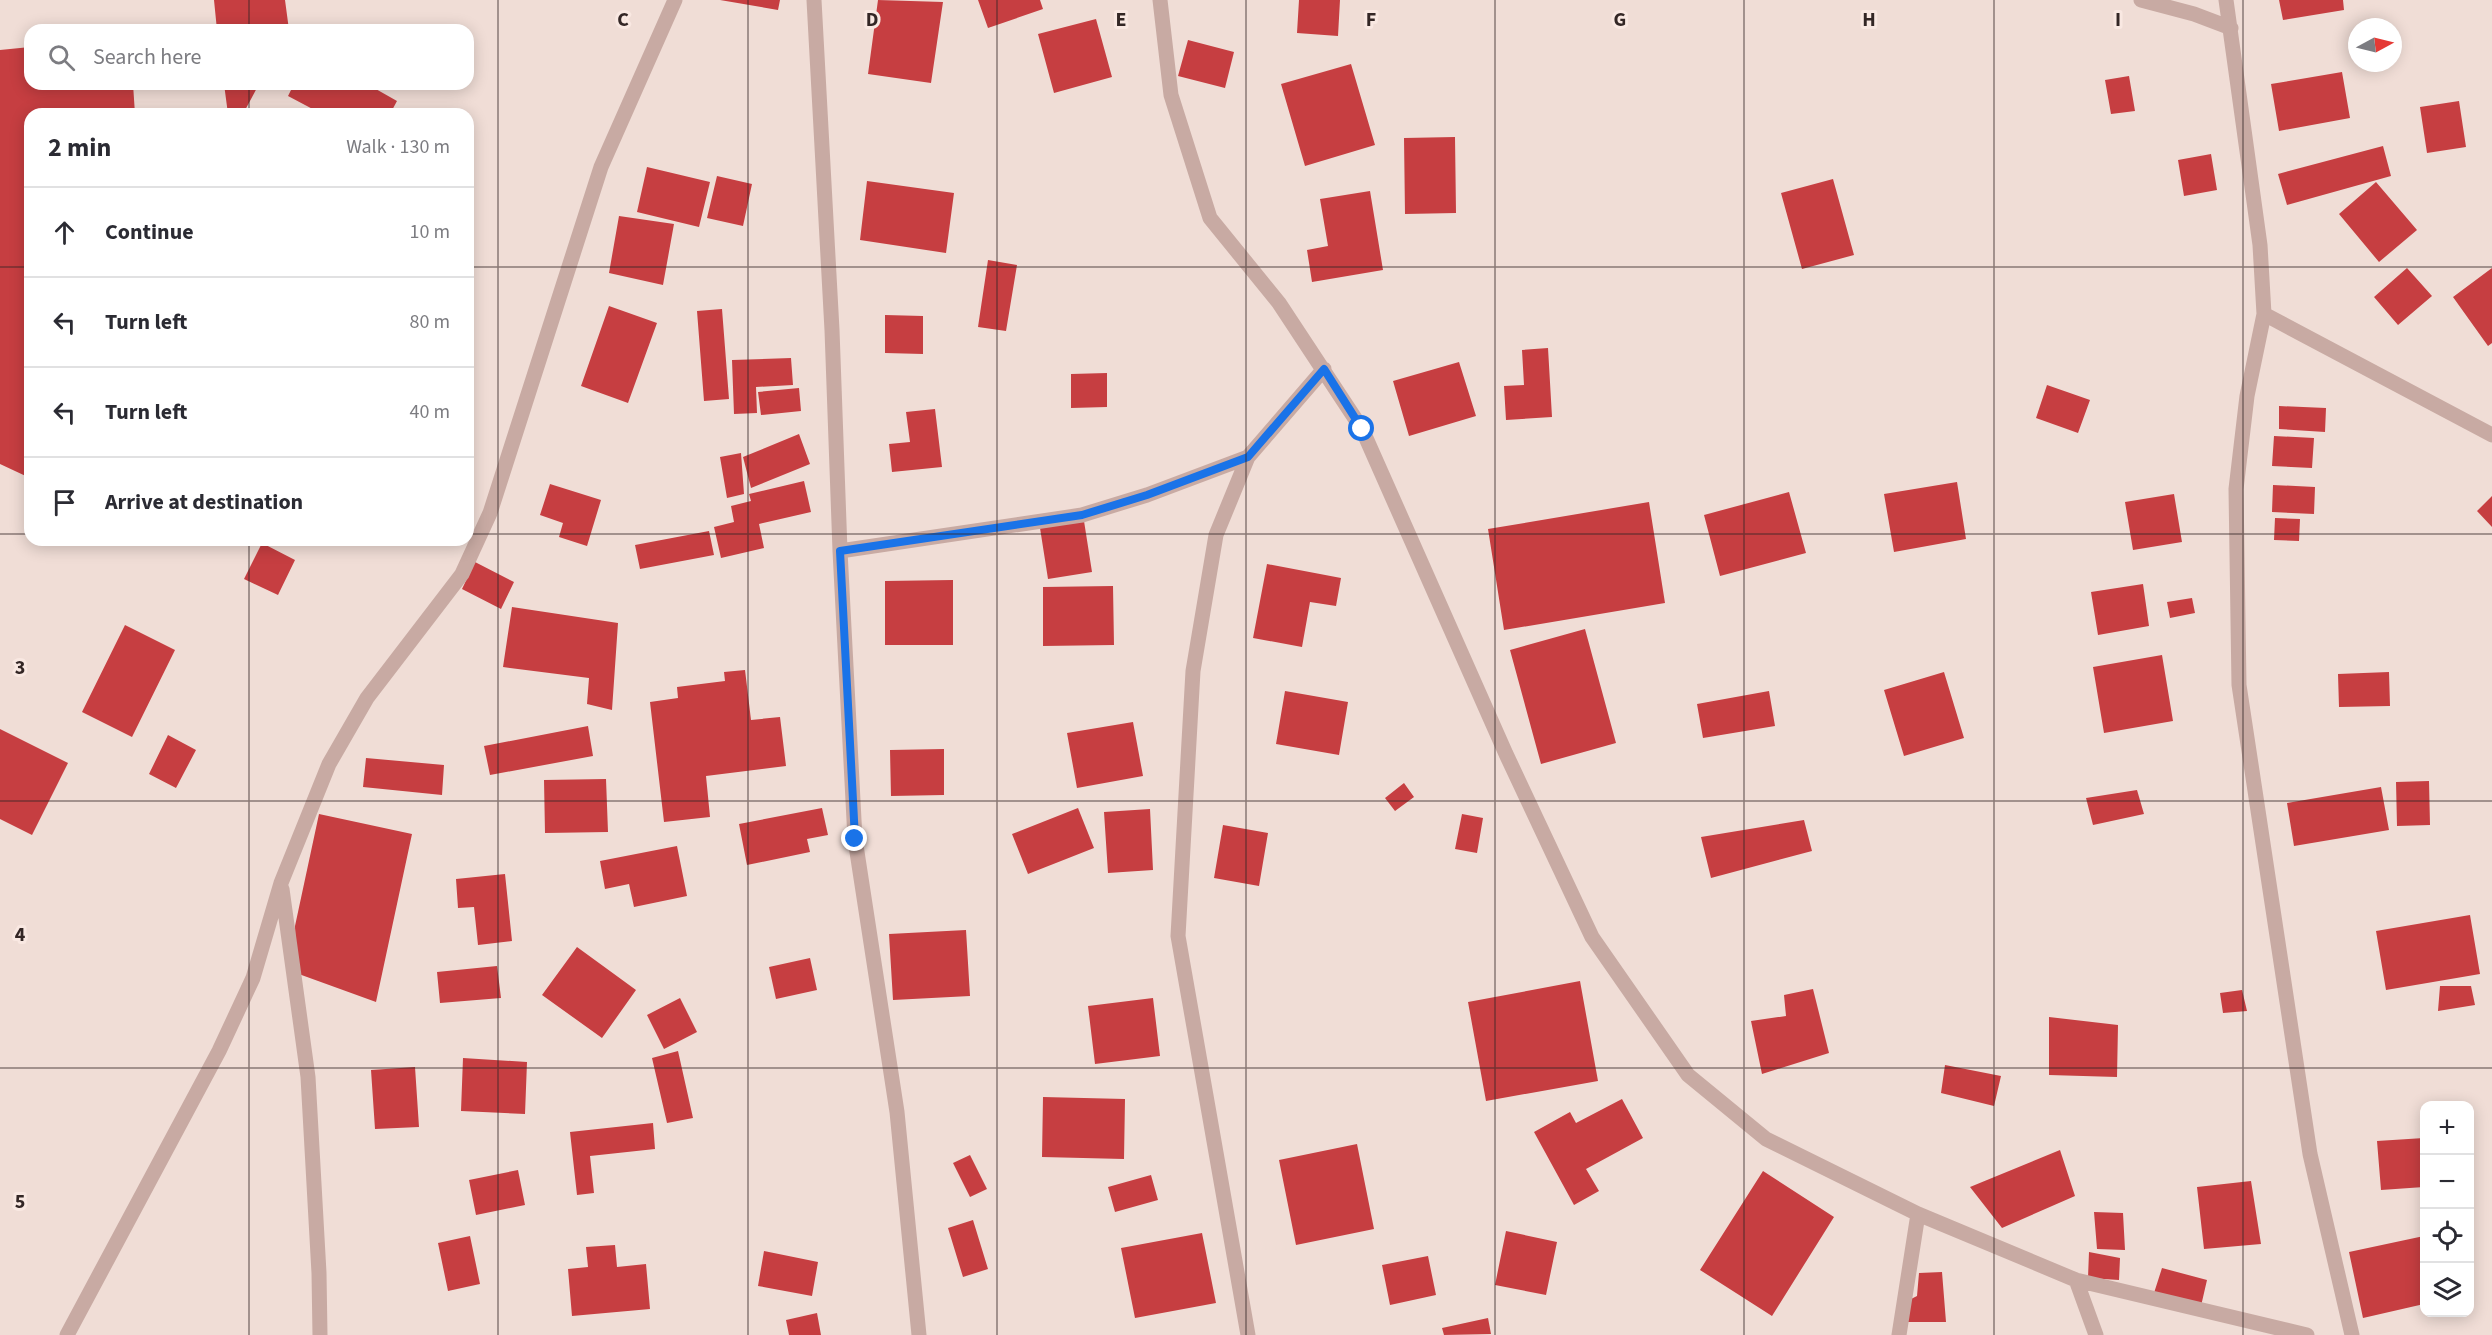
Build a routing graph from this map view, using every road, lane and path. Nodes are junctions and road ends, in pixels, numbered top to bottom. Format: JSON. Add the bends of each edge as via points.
{"nodes":[{"id":1,"x":675,"y":0,"type":"edge"},
{"id":2,"x":814,"y":0,"type":"edge"},
{"id":3,"x":1160,"y":0,"type":"edge"},
{"id":4,"x":2141,"y":0,"type":"edge"},
{"id":5,"x":2226,"y":0,"type":"edge"},
{"id":6,"x":2231,"y":28,"type":"junction"},
{"id":7,"x":2264,"y":314,"type":"junction"},
{"id":8,"x":1324,"y":369,"type":"junction"},
{"id":9,"x":2492,"y":435,"type":"edge"},
{"id":10,"x":1248,"y":457,"type":"junction"},
{"id":11,"x":840,"y":551,"type":"junction"},
{"id":12,"x":281,"y":883,"type":"junction"},
{"id":13,"x":1918,"y":1214,"type":"junction"},
{"id":14,"x":2076,"y":1280,"type":"junction"},
{"id":15,"x":68,"y":1335,"type":"edge"},
{"id":16,"x":320,"y":1335,"type":"edge"},
{"id":17,"x":919,"y":1335,"type":"edge"},
{"id":18,"x":1248,"y":1335,"type":"edge"},
{"id":19,"x":1899,"y":1335,"type":"edge"},
{"id":20,"x":2096,"y":1335,"type":"edge"},
{"id":21,"x":2307,"y":1335,"type":"edge"},
{"id":22,"x":2352,"y":1335,"type":"edge"}],
"edges":[{"from":1,"to":12,"type":"street","via":[[601,167],[490,513],[462,574],[367,698],[329,764]]},
{"from":2,"to":11,"type":"street"},
{"from":3,"to":8,"type":"street","via":[[1171,95],[1210,218],[1280,303]]},
{"from":4,"to":6,"type":"street"},
{"from":5,"to":6,"type":"street"},
{"from":6,"to":7,"type":"street","via":[[2260,245]]},
{"from":7,"to":9,"type":"street"},
{"from":7,"to":22,"type":"street","via":[[2247,396],[2236,489],[2239,686],[2310,1154]]},
{"from":8,"to":10,"type":"street"},
{"from":8,"to":13,"type":"street","via":[[1362,429],[1592,937],[1688,1075],[1766,1139]]},
{"from":10,"to":11,"type":"street","via":[[1082,515]]},
{"from":10,"to":18,"type":"street","via":[[1216,535],[1193,671],[1178,936]]},
{"from":11,"to":17,"type":"street","via":[[855,839],[897,1112]]},
{"from":12,"to":15,"type":"street","via":[[244,999]]},
{"from":12,"to":16,"type":"street","via":[[308,1077]]},
{"from":13,"to":14,"type":"street"},
{"from":13,"to":19,"type":"street"},
{"from":14,"to":20,"type":"street"},
{"from":14,"to":21,"type":"street"}]}
